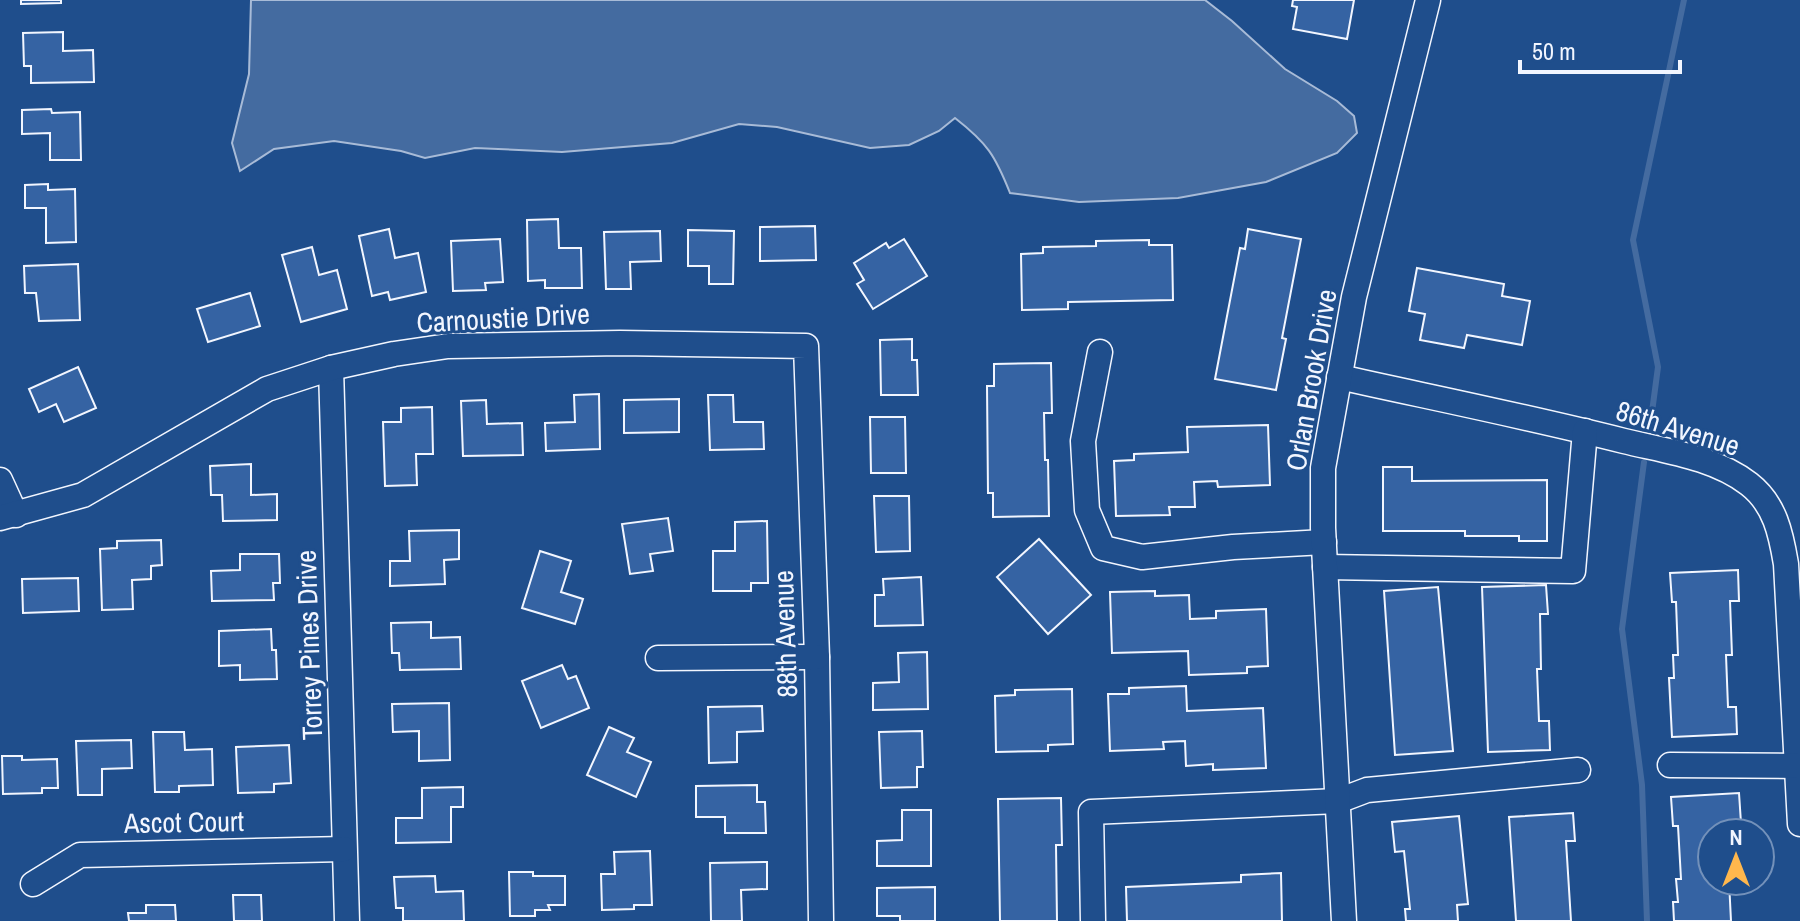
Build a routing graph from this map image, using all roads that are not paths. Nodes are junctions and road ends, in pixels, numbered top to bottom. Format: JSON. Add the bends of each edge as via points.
{"nodes":[{"id":1,"x":1428,"y":0,"type":"edge"},
{"id":2,"x":806,"y":346,"type":"joint"},
{"id":3,"x":1100,"y":352,"type":"dead end"},
{"id":4,"x":331,"y":368,"type":"junction"},
{"id":5,"x":1339,"y":377,"type":"junction"},
{"id":6,"x":1585,"y":431,"type":"junction"},
{"id":7,"x":0,"y":480,"type":"edge"},
{"id":8,"x":8,"y":517,"type":"edge"},
{"id":9,"x":1324,"y":555,"type":"junction"},
{"id":10,"x":817,"y":657,"type":"junction"},
{"id":11,"x":658,"y":658,"type":"dead end"},
{"id":12,"x":1670,"y":765,"type":"dead end"},
{"id":13,"x":1799,"y":766,"type":"edge"},
{"id":14,"x":1578,"y":770,"type":"dead end"},
{"id":15,"x":1338,"y":801,"type":"junction"},
{"id":16,"x":1800,"y":824,"type":"edge"},
{"id":17,"x":344,"y":849,"type":"junction"},
{"id":18,"x":33,"y":884,"type":"dead end"},
{"id":19,"x":347,"y":921,"type":"edge"},
{"id":20,"x":821,"y":921,"type":"edge"},
{"id":21,"x":1093,"y":921,"type":"edge"},
{"id":22,"x":1344,"y":921,"type":"edge"}],
"edges":[{"from":1,"to":5,"type":"street","name":"Orlan Brook Drive"},
{"from":2,"to":4,"type":"street","name":"Carnoustie Drive","via":[[448,346]]},
{"from":2,"to":10,"type":"street","name":"88th Avenue"},
{"from":3,"to":9,"type":"street","via":[[1083,441],[1087,510],[1103,548],[1142,557],[1233,547]]},
{"from":4,"to":8,"type":"street","name":"Carnoustie Drive","via":[[267,389],[83,495]]},
{"from":4,"to":17,"type":"street","name":"Torrey Pines Drive"},
{"from":5,"to":6,"type":"street","name":"86th Avenue"},
{"from":5,"to":9,"type":"street","name":"Orlan Brook Drive","via":[[1323,468]]},
{"from":6,"to":9,"type":"street","via":[[1573,571]]},
{"from":6,"to":13,"type":"street","name":"86th Avenue","via":[[1727,469],[1770,506],[1786,564]]},
{"from":7,"to":8,"type":"street"},
{"from":9,"to":15,"type":"street","name":"Orlan Brook Drive"},
{"from":10,"to":11,"type":"street"},
{"from":10,"to":20,"type":"street","name":"88th Avenue"},
{"from":12,"to":13,"type":"street"},
{"from":13,"to":16,"type":"street","name":"86th Avenue"},
{"from":14,"to":15,"type":"street","via":[[1367,790]]},
{"from":15,"to":21,"type":"street","via":[[1091,812]]},
{"from":15,"to":22,"type":"street","name":"Orlan Brook Drive"},
{"from":17,"to":18,"type":"street","name":"Ascot Court","via":[[80,855]]},
{"from":17,"to":19,"type":"street","name":"Torrey Pines Drive"}]}
